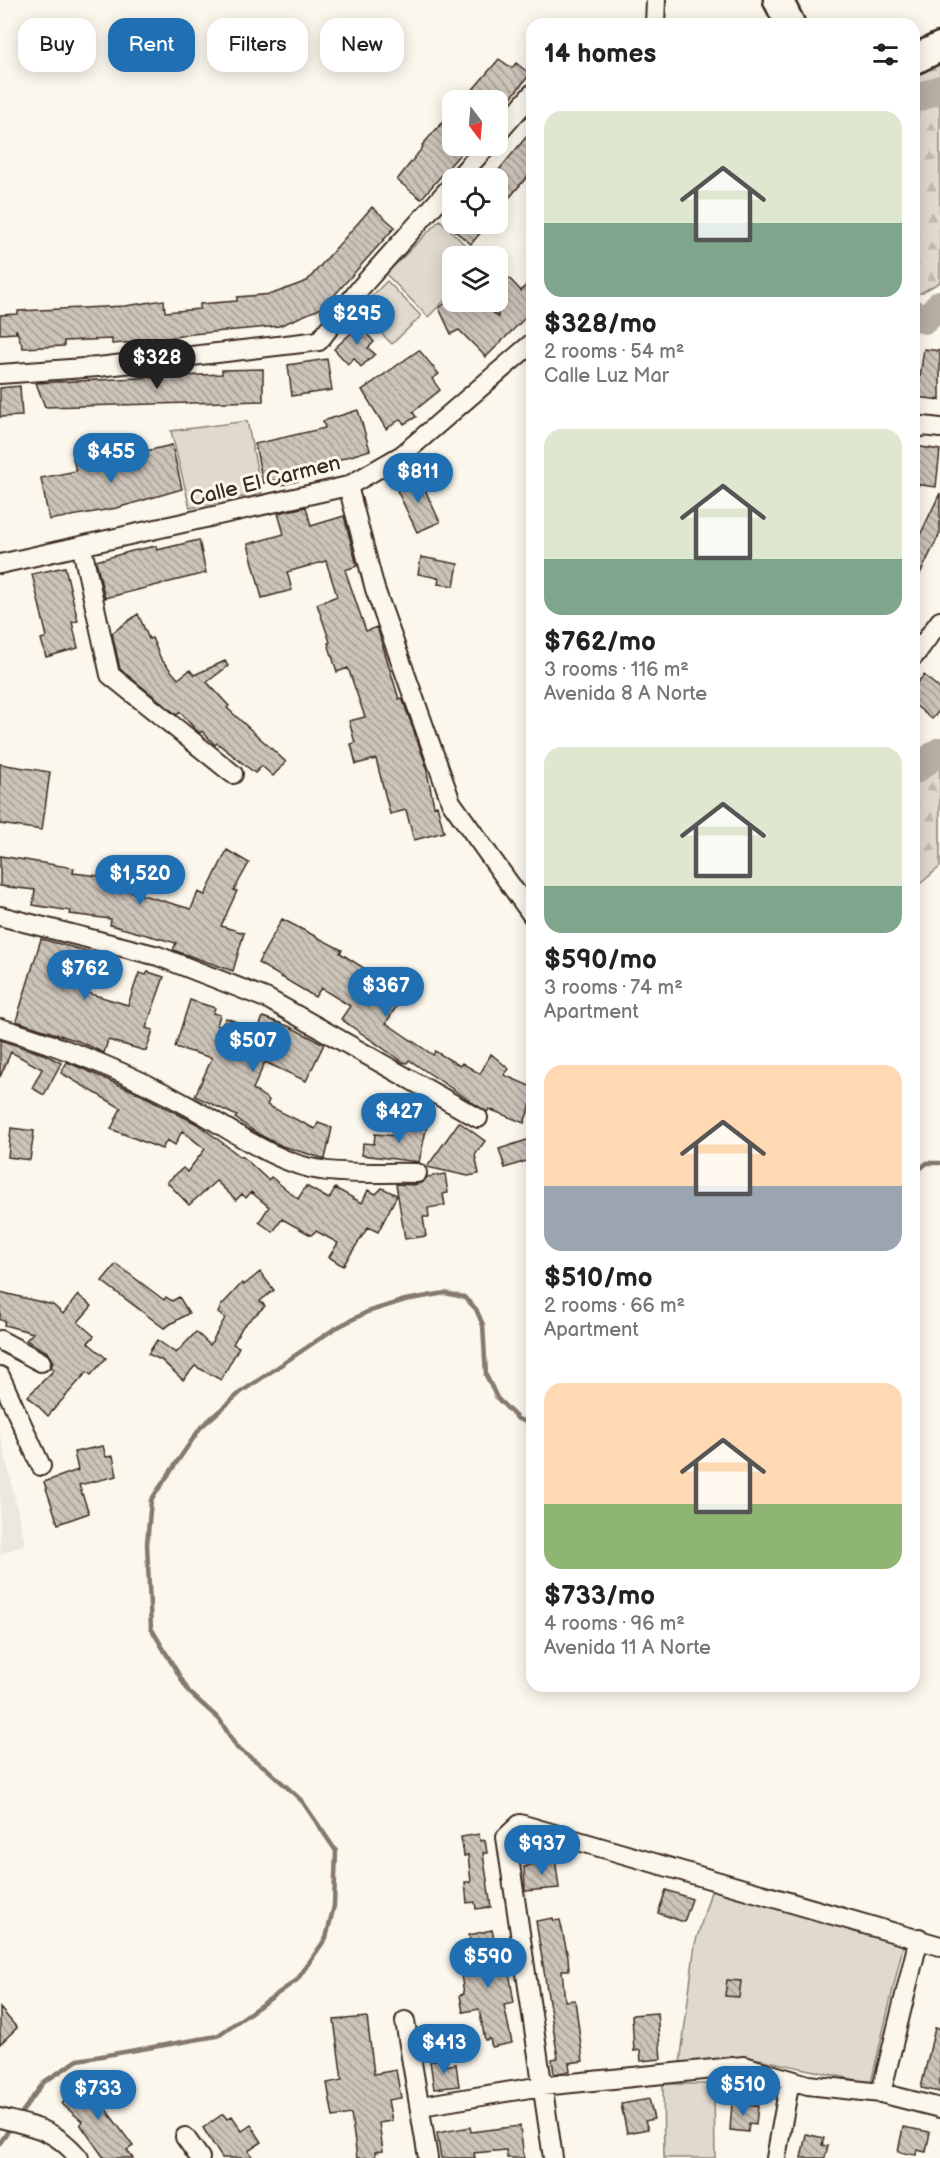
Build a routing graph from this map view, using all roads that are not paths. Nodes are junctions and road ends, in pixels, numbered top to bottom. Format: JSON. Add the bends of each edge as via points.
{"nodes":[{"id":1,"x":656,"y":0,"type":"edge"},
{"id":2,"x":778,"y":0,"type":"edge"},
{"id":3,"x":655,"y":18,"type":"edge"},
{"id":4,"x":787,"y":18,"type":"edge"},
{"id":5,"x":940,"y":47,"type":"edge"},
{"id":6,"x":920,"y":57,"type":"edge"},
{"id":7,"x":526,"y":101,"type":"edge"},
{"id":8,"x":508,"y":122,"type":"edge"},
{"id":9,"x":478,"y":156,"type":"edge"},
{"id":10,"x":467,"y":168,"type":"edge"},
{"id":11,"x":442,"y":196,"type":"edge"},
{"id":12,"x":526,"y":348,"type":"edge"},
{"id":13,"x":0,"y":374,"type":"edge"},
{"id":14,"x":920,"y":427,"type":"edge"},
{"id":15,"x":940,"y":428,"type":"edge"},
{"id":16,"x":348,"y":486,"type":"junction"},
{"id":17,"x":82,"y":548,"type":"junction"},
{"id":18,"x":0,"y":564,"type":"edge"},
{"id":19,"x":940,"y":621,"type":"edge"},
{"id":20,"x":920,"y":648,"type":"edge"},
{"id":21,"x":233,"y":774,"type":"dead end"},
{"id":22,"x":526,"y":907,"type":"edge"},
{"id":23,"x":0,"y":916,"type":"edge"},
{"id":24,"x":0,"y":1028,"type":"edge"},
{"id":25,"x":478,"y":1118,"type":"dead end"},
{"id":26,"x":417,"y":1173,"type":"dead end"},
{"id":27,"x":0,"y":1340,"type":"edge"},
{"id":28,"x":41,"y":1362,"type":"dead end"},
{"id":29,"x":0,"y":1376,"type":"edge"},
{"id":30,"x":41,"y":1466,"type":"dead end"},
{"id":31,"x":919,"y":1938,"type":"junction"},
{"id":32,"x":940,"y":1946,"type":"edge"},
{"id":33,"x":405,"y":2021,"type":"dead end"},
{"id":34,"x":790,"y":2080,"type":"junction"},
{"id":35,"x":542,"y":2086,"type":"junction"},
{"id":36,"x":881,"y":2092,"type":"junction"},
{"id":37,"x":421,"y":2106,"type":"junction"},
{"id":38,"x":940,"y":2108,"type":"edge"},
{"id":39,"x":8,"y":2120,"type":"edge"},
{"id":40,"x":185,"y":2137,"type":"dead end"},
{"id":41,"x":79,"y":2158,"type":"edge"},
{"id":42,"x":200,"y":2158,"type":"edge"},
{"id":43,"x":428,"y":2158,"type":"edge"},
{"id":44,"x":553,"y":2158,"type":"edge"},
{"id":45,"x":776,"y":2158,"type":"edge"}],
"edges":[{"from":1,"to":3,"type":"street"},
{"from":2,"to":4,"type":"main road"},
{"from":5,"to":6,"type":"main road"},
{"from":7,"to":8,"type":"street"},
{"from":9,"to":10,"type":"street"},
{"from":11,"to":13,"type":"street","via":[[319,341]]},
{"from":12,"to":16,"type":"street","name":"Calle El Carmen","via":[[402,454]]},
{"from":14,"to":15,"type":"street"},
{"from":16,"to":17,"type":"street","name":"Calle El Carmen"},
{"from":16,"to":22,"type":"street","via":[[375,589],[451,802]]},
{"from":17,"to":18,"type":"street","name":"Calle El Carmen"},
{"from":17,"to":21,"type":"street","via":[[110,675]]},
{"from":19,"to":20,"type":"street"},
{"from":23,"to":25,"type":"street","via":[[158,956],[268,999]]},
{"from":24,"to":26,"type":"street","via":[[101,1066],[188,1106],[263,1150],[320,1170]]},
{"from":27,"to":28,"type":"street"},
{"from":29,"to":30,"type":"street"},
{"from":31,"to":32,"type":"street"},
{"from":31,"to":35,"type":"street","via":[[520,1824],[506,1837]]},
{"from":31,"to":36,"type":"street"},
{"from":33,"to":37,"type":"street"},
{"from":34,"to":35,"type":"street","via":[[744,2066]]},
{"from":34,"to":36,"type":"street"},
{"from":34,"to":45,"type":"street"},
{"from":35,"to":37,"type":"street"},
{"from":35,"to":44,"type":"street"},
{"from":36,"to":38,"type":"street"},
{"from":37,"to":43,"type":"street"},
{"from":39,"to":41,"type":"street","via":[[65,2140]]},
{"from":40,"to":42,"type":"street"}]}
